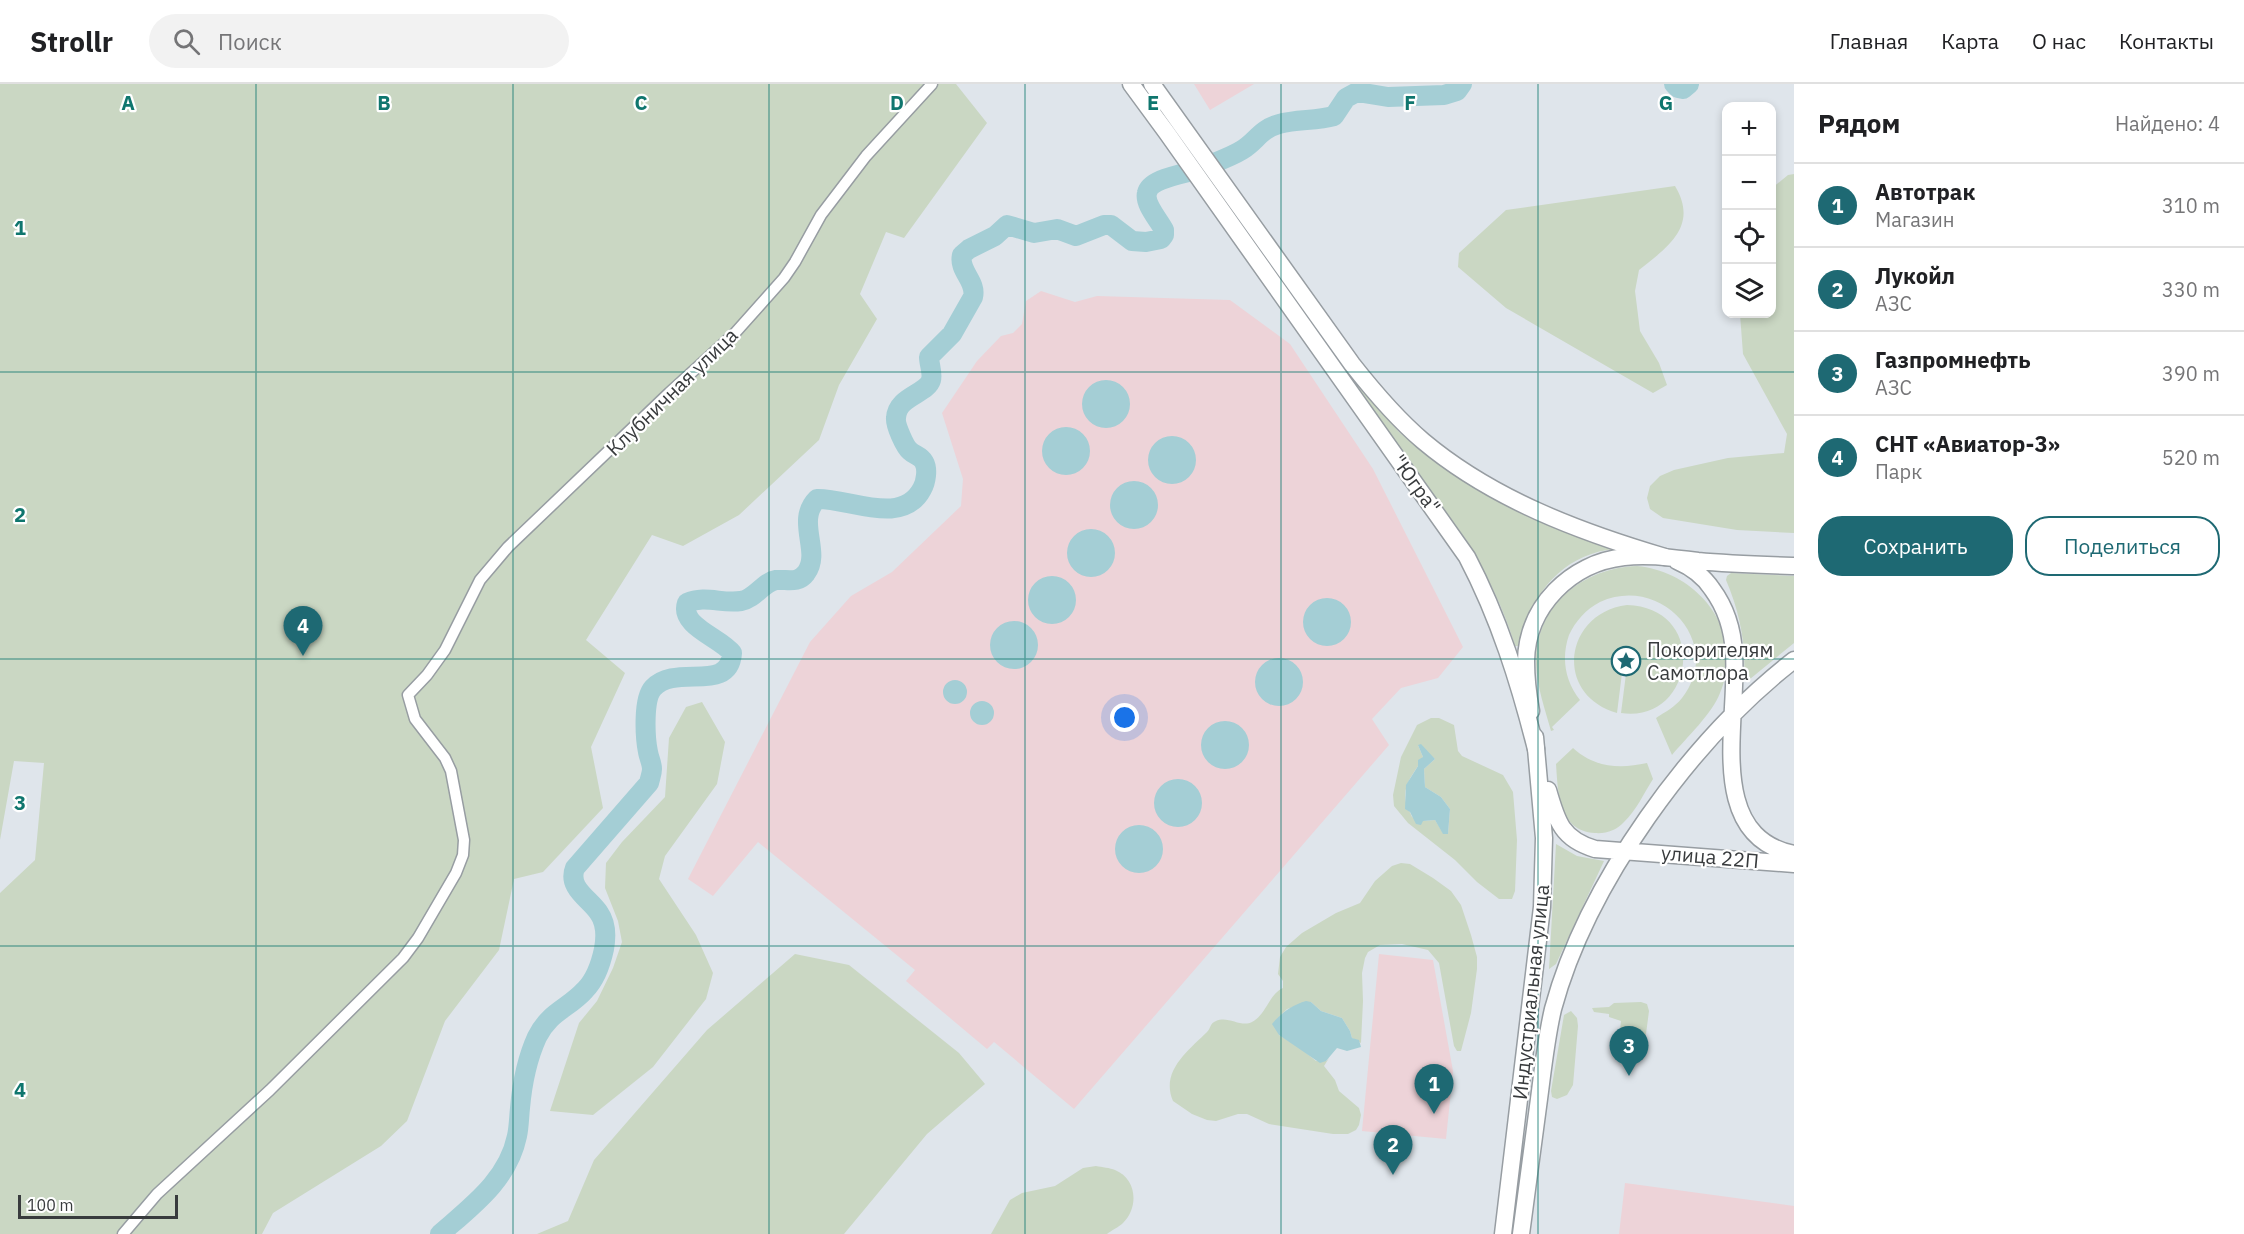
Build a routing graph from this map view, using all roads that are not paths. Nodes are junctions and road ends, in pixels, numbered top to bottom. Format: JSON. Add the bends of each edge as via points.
{"nodes":[{"id":1,"x":932,"y":84,"type":"edge"},
{"id":2,"x":1131,"y":84,"type":"edge"},
{"id":3,"x":1152,"y":84,"type":"edge"},
{"id":4,"x":1665,"y":557,"type":"junction"},
{"id":5,"x":1794,"y":566,"type":"edge"},
{"id":6,"x":1794,"y":660,"type":"edge"},
{"id":7,"x":1734,"y":711,"type":"junction"},
{"id":8,"x":1536,"y":749,"type":"junction"},
{"id":9,"x":1626,"y":851,"type":"junction"},
{"id":10,"x":1794,"y":854,"type":"edge"},
{"id":11,"x":1794,"y":864,"type":"edge"},
{"id":12,"x":123,"y":1234,"type":"edge"},
{"id":13,"x":1503,"y":1234,"type":"edge"},
{"id":14,"x":1521,"y":1234,"type":"edge"}],
"edges":[{"from":1,"to":12,"type":"street","name":"Клубничная улица","via":[[866,156],[821,215],[784,278],[735,333],[508,547],[480,580],[445,650],[408,695],[415,719],[445,758],[456,787],[464,840],[456,873],[403,958],[270,1090],[157,1194]]},
{"from":2,"to":8,"type":"main road","name":"\"Югра\"","via":[[1467,557],[1498,623]]},
{"from":3,"to":4,"type":"main road","name":"\"Югра\"","via":[[1352,364],[1390,410],[1425,443],[1477,478],[1540,512]]},
{"from":4,"to":5,"type":"main road"},
{"from":4,"to":7,"type":"main road","name":"улица 22П","via":[[1699,574],[1724,609],[1734,653]]},
{"from":4,"to":8,"type":"main road","via":[[1625,557],[1599,562],[1576,573],[1555,590],[1540,612],[1526,661]]},
{"from":6,"to":7,"type":"main road","name":"Индустриальная улица"},
{"from":7,"to":9,"type":"main road","name":"Индустриальная улица","via":[[1679,776]]},
{"from":7,"to":10,"type":"main road","name":"улица 22П","via":[[1732,775],[1738,808],[1765,844]]},
{"from":8,"to":9,"type":"main road","name":"улица 22П","via":[[1561,828],[1584,845]]},
{"from":8,"to":13,"type":"main road","name":"Индустриальная улица","via":[[1544,838],[1542,907]]},
{"from":9,"to":11,"type":"main road","name":"улица 22П"},
{"from":9,"to":14,"type":"main road","name":"Индустриальная улица","via":[[1586,924],[1553,1011]]}]}
